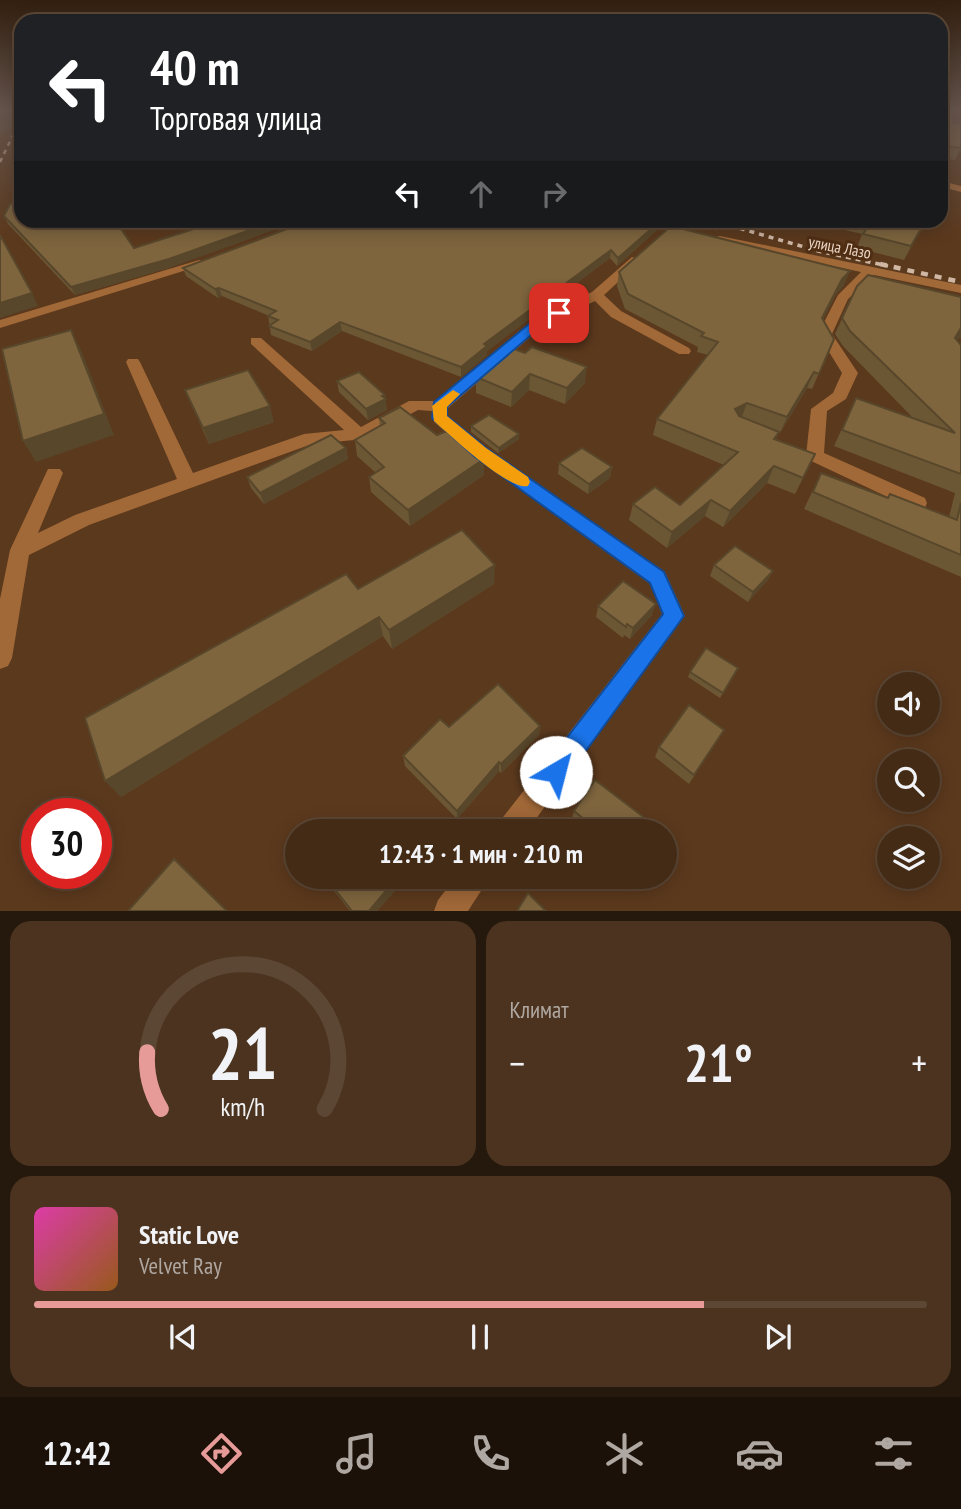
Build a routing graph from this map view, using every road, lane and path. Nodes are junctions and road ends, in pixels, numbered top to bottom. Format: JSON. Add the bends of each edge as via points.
{"nodes":[{"id":1,"x":665,"y":228,"type":"edge"},
{"id":2,"x":669,"y":229,"type":"junction"},
{"id":3,"x":696,"y":234,"type":"edge"},
{"id":4,"x":710,"y":237,"type":"edge"},
{"id":5,"x":222,"y":256,"type":"edge"},
{"id":6,"x":872,"y":270,"type":"junction"},
{"id":7,"x":961,"y":289,"type":"edge"},
{"id":8,"x":597,"y":295,"type":"junction"},
{"id":9,"x":0,"y":324,"type":"edge"},
{"id":10,"x":256,"y":341,"type":"dead end"},
{"id":11,"x":684,"y":351,"type":"dead end"},
{"id":12,"x":133,"y":362,"type":"dead end"},
{"id":13,"x":440,"y":406,"type":"junction"},
{"id":14,"x":359,"y":435,"type":"junction"},
{"id":15,"x":54,"y":473,"type":"dead end"},
{"id":16,"x":188,"y":482,"type":"junction"},
{"id":17,"x":918,"y":503,"type":"edge"},
{"id":18,"x":20,"y":550,"type":"junction"},
{"id":19,"x":0,"y":658,"type":"edge"},
{"id":20,"x":519,"y":819,"type":"edge"},
{"id":21,"x":466,"y":889,"type":"edge"},
{"id":22,"x":450,"y":911,"type":"edge"}],
"edges":[{"from":1,"to":2,"type":"street"},
{"from":2,"to":3,"type":"street"},
{"from":2,"to":8,"type":"street"},
{"from":4,"to":6,"type":"street","name":"улица Лазо"},
{"from":5,"to":9,"type":"street"},
{"from":6,"to":7,"type":"street","name":"улица Лазо"},
{"from":6,"to":17,"type":"street","via":[[851,285],[834,309],[825,334],[850,373],[841,396],[819,409],[809,454]]},
{"from":8,"to":11,"type":"street","via":[[616,314]]},
{"from":8,"to":13,"type":"street","via":[[539,322]]},
{"from":10,"to":14,"type":"street"},
{"from":12,"to":16,"type":"street"},
{"from":13,"to":14,"type":"street","via":[[415,405]]},
{"from":13,"to":20,"type":"street","via":[[440,418],[480,452],[658,578],[674,616]]},
{"from":14,"to":16,"type":"street","via":[[310,438]]},
{"from":15,"to":18,"type":"street"},
{"from":16,"to":18,"type":"street","via":[[82,520]]},
{"from":18,"to":19,"type":"street"},
{"from":21,"to":22,"type":"street"}]}
